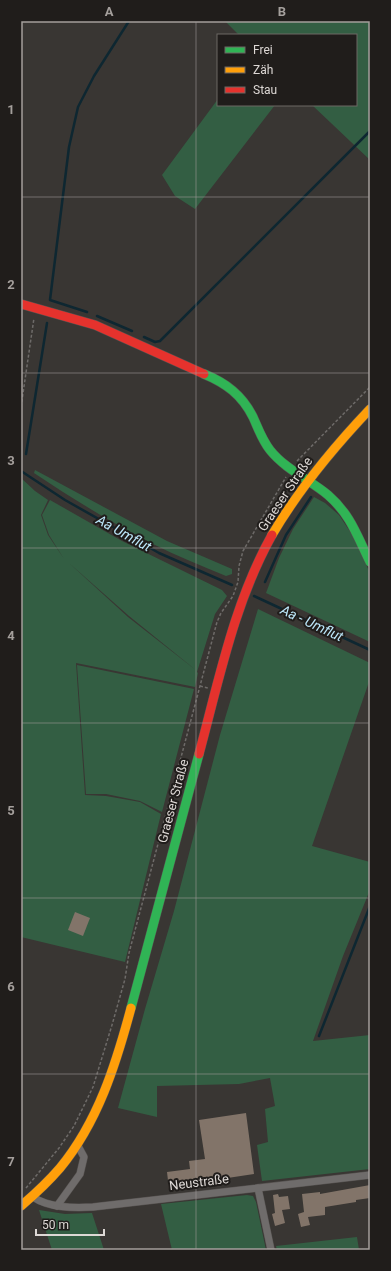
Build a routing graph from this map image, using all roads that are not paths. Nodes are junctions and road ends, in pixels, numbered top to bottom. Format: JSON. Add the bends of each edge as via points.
{"nodes":[{"id":1,"x":21,"y":304,"type":"edge"},
{"id":2,"x":370,"y":409,"type":"edge"},
{"id":3,"x":308,"y":480,"type":"junction"},
{"id":4,"x":370,"y":562,"type":"edge"},
{"id":5,"x":78,"y":1146,"type":"junction"},
{"id":6,"x":370,"y":1174,"type":"edge"},
{"id":7,"x":258,"y":1188,"type":"junction"},
{"id":8,"x":33,"y":1197,"type":"junction"},
{"id":9,"x":21,"y":1206,"type":"edge"},
{"id":10,"x":57,"y":1206,"type":"junction"},
{"id":11,"x":271,"y":1250,"type":"edge"}],
"edges":[{"from":1,"to":3,"type":"main road","via":[[95,325],[221,381],[236,392],[247,406],[270,450],[280,461]]},
{"from":2,"to":3,"type":"main road","name":"Graeser Straße"},
{"from":3,"to":4,"type":"main road","via":[[348,516]]},
{"from":3,"to":5,"type":"main road","name":"Graeser Straße","via":[[272,534],[242,602],[124,1035],[102,1100]]},
{"from":5,"to":8,"type":"main road","name":"Graeser Straße"},
{"from":5,"to":10,"type":"street","via":[[84,1157],[80,1174]]},
{"from":6,"to":7,"type":"street","name":"Neustraße"},
{"from":7,"to":10,"type":"street","name":"Neustraße","via":[[93,1207]]},
{"from":7,"to":11,"type":"street"},
{"from":8,"to":9,"type":"main road","name":"Graeser Straße"},
{"from":8,"to":10,"type":"street","name":"Neustraße"}]}
